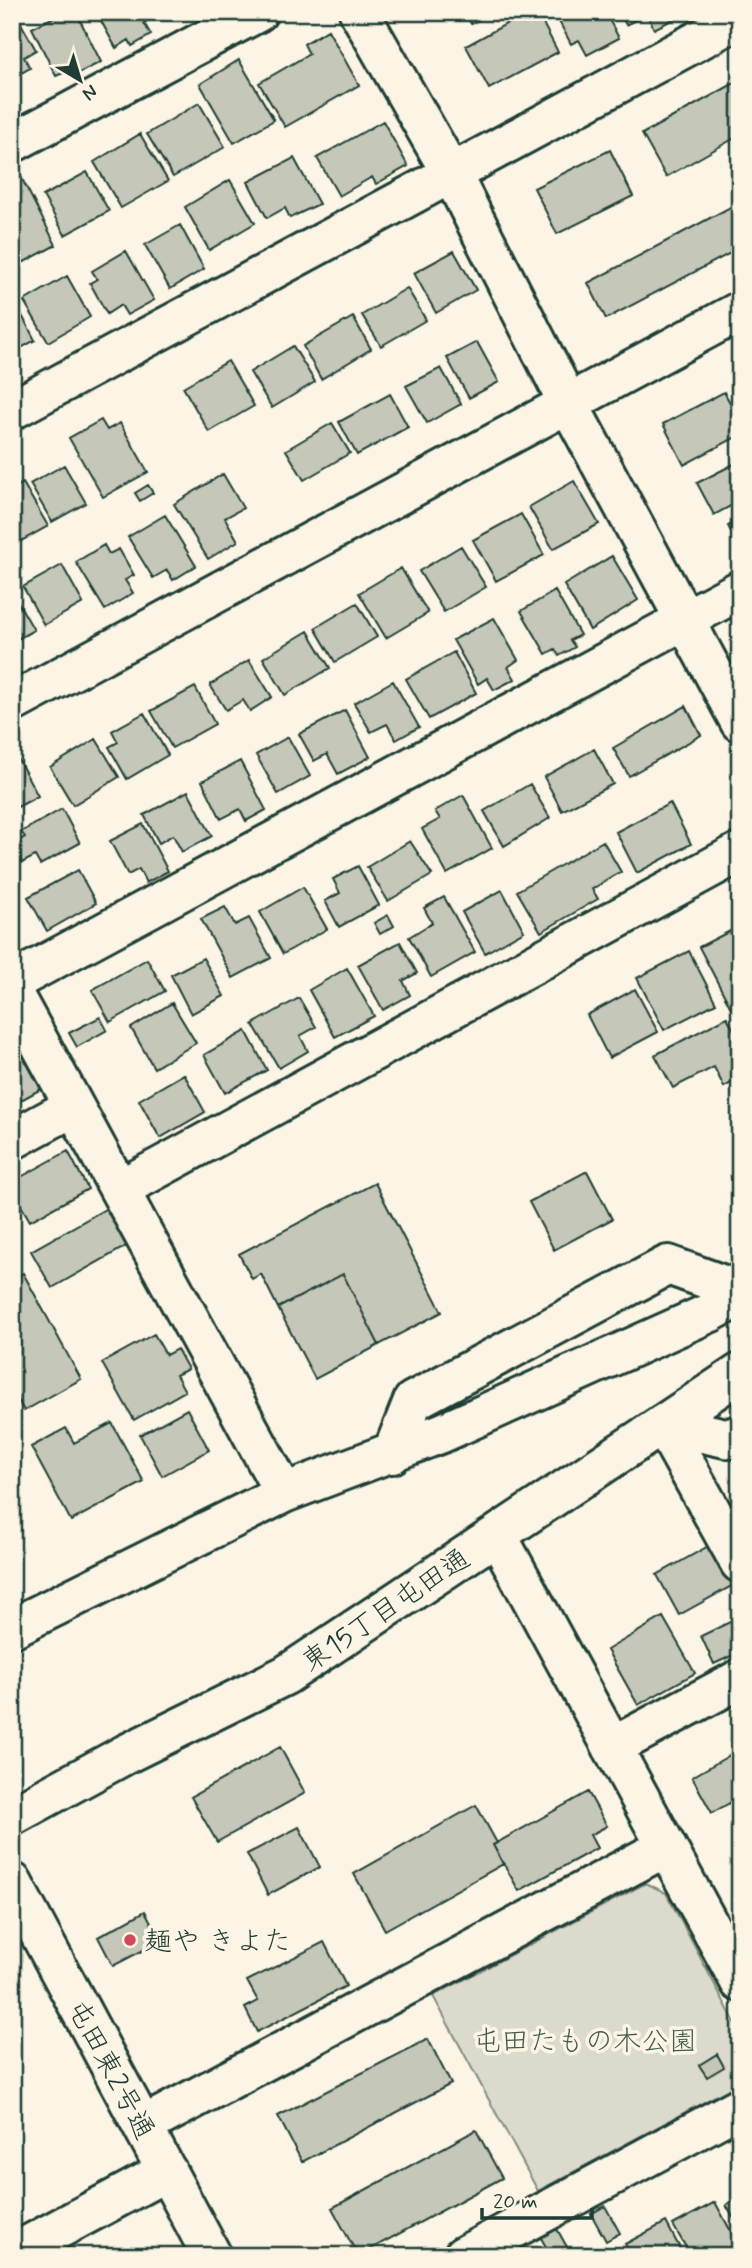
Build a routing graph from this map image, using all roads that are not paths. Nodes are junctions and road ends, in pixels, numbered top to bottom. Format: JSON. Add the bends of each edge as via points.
{"nodes":[{"id":1,"x":258,"y":12,"type":"edge"},
{"id":2,"x":359,"y":12,"type":"edge"},
{"id":3,"x":740,"y":18,"type":"edge"},
{"id":4,"x":12,"y":143,"type":"edge"},
{"id":5,"x":451,"y":173,"type":"junction"},
{"id":6,"x":740,"y":311,"type":"edge"},
{"id":7,"x":568,"y":403,"type":"junction"},
{"id":8,"x":12,"y":410,"type":"edge"},
{"id":9,"x":740,"y":590,"type":"edge"},
{"id":10,"x":684,"y":620,"type":"junction"},
{"id":11,"x":12,"y":703,"type":"edge"},
{"id":12,"x":740,"y":722,"type":"edge"},
{"id":13,"x":740,"y":852,"type":"edge"},
{"id":14,"x":12,"y":982,"type":"edge"},
{"id":15,"x":12,"y":992,"type":"edge"},
{"id":16,"x":73,"y":1107,"type":"junction"},
{"id":17,"x":12,"y":1140,"type":"edge"},
{"id":18,"x":120,"y":1189,"type":"junction"},
{"id":19,"x":740,"y":1293,"type":"edge"},
{"id":20,"x":740,"y":1373,"type":"edge"},
{"id":21,"x":663,"y":1424,"type":"junction"},
{"id":22,"x":740,"y":1434,"type":"edge"},
{"id":23,"x":391,"y":1454,"type":"junction"},
{"id":24,"x":284,"y":1493,"type":"junction"},
{"id":25,"x":496,"y":1535,"type":"junction"},
{"id":26,"x":740,"y":1563,"type":"edge"},
{"id":27,"x":12,"y":1628,"type":"edge"},
{"id":28,"x":740,"y":1679,"type":"edge"},
{"id":29,"x":612,"y":1747,"type":"junction"},
{"id":30,"x":12,"y":1816,"type":"edge"},
{"id":31,"x":666,"y":1847,"type":"junction"},
{"id":32,"x":12,"y":1882,"type":"edge"},
{"id":33,"x":740,"y":1982,"type":"edge"},
{"id":34,"x":740,"y":2107,"type":"edge"},
{"id":35,"x":143,"y":2126,"type":"junction"},
{"id":36,"x":167,"y":2171,"type":"junction"},
{"id":37,"x":12,"y":2255,"type":"edge"},
{"id":38,"x":212,"y":2256,"type":"edge"},
{"id":39,"x":463,"y":2256,"type":"edge"}],
"edges":[{"from":1,"to":4,"type":"street"},
{"from":2,"to":5,"type":"street"},
{"from":3,"to":5,"type":"street"},
{"from":5,"to":7,"type":"street"},
{"from":5,"to":8,"type":"street"},
{"from":6,"to":7,"type":"street"},
{"from":7,"to":10,"type":"street"},
{"from":7,"to":11,"type":"street"},
{"from":9,"to":10,"type":"street"},
{"from":10,"to":12,"type":"street"},
{"from":10,"to":14,"type":"street"},
{"from":13,"to":18,"type":"street"},
{"from":15,"to":16,"type":"street"},
{"from":16,"to":17,"type":"street"},
{"from":16,"to":18,"type":"street"},
{"from":18,"to":24,"type":"street"},
{"from":19,"to":23,"type":"street","via":[[709,1313]]},
{"from":19,"to":23,"type":"street","via":[[668,1265],[412,1401]]},
{"from":20,"to":21,"type":"street","name":"東15丁目屯田通"},
{"from":21,"to":22,"type":"street","via":[[730,1439]]},
{"from":21,"to":25,"type":"street","name":"東15丁目屯田通"},
{"from":21,"to":26,"type":"street"},
{"from":23,"to":24,"type":"street"},
{"from":24,"to":27,"type":"street"},
{"from":25,"to":29,"type":"street"},
{"from":25,"to":30,"type":"street","name":"東15丁目屯田通","via":[[286,1675]]},
{"from":28,"to":29,"type":"street"},
{"from":29,"to":31,"type":"street"},
{"from":31,"to":33,"type":"street"},
{"from":31,"to":35,"type":"street"},
{"from":32,"to":35,"type":"street","name":"屯田東2号通"},
{"from":34,"to":39,"type":"street"},
{"from":35,"to":36,"type":"street","name":"屯田東2号通"},
{"from":36,"to":37,"type":"street"},
{"from":36,"to":38,"type":"street","name":"屯田東2号通"}]}
